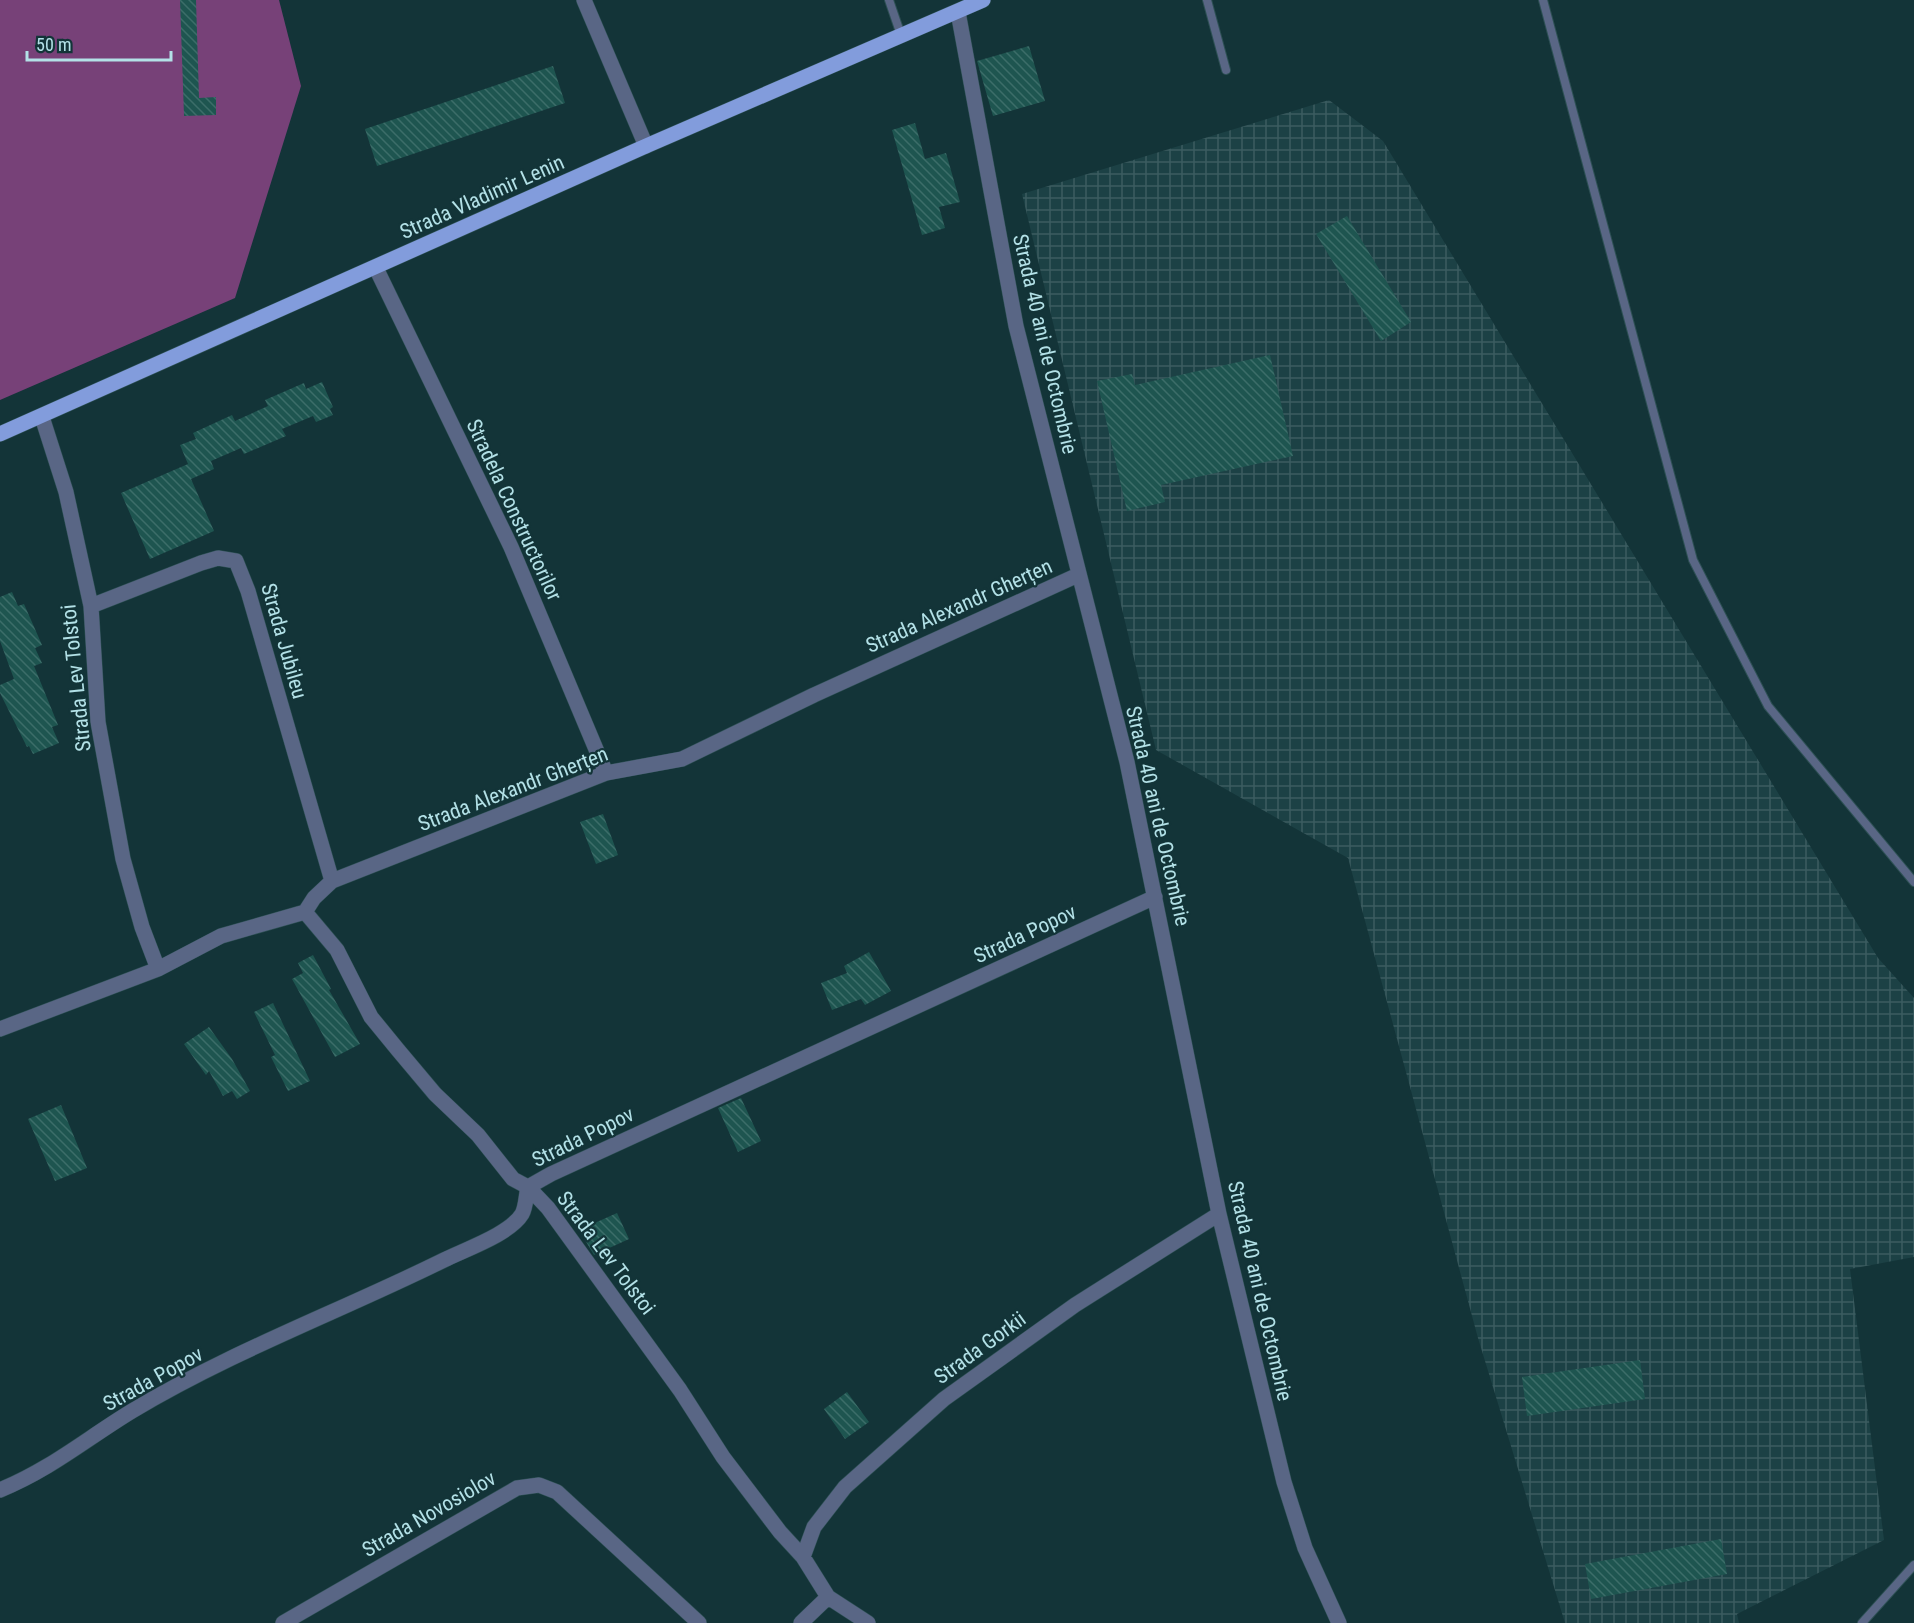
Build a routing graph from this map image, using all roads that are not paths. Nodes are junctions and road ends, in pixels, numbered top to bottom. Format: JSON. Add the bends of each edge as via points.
{"nodes":[{"id":1,"x":584,"y":0,"type":"edge"},
{"id":2,"x":889,"y":0,"type":"edge"},
{"id":3,"x":983,"y":0,"type":"edge"},
{"id":4,"x":1207,"y":0,"type":"edge"},
{"id":5,"x":1543,"y":0,"type":"edge"},
{"id":6,"x":958,"y":12,"type":"junction"},
{"id":7,"x":901,"y":35,"type":"junction"},
{"id":8,"x":1226,"y":70,"type":"dead end"},
{"id":9,"x":645,"y":146,"type":"junction"},
{"id":10,"x":376,"y":268,"type":"junction"},
{"id":11,"x":42,"y":417,"type":"junction"},
{"id":12,"x":0,"y":434,"type":"edge"},
{"id":13,"x":1078,"y":576,"type":"junction"},
{"id":14,"x":91,"y":606,"type":"junction"},
{"id":15,"x":606,"y":773,"type":"junction"},
{"id":16,"x":332,"y":881,"type":"junction"},
{"id":17,"x":1914,"y":882,"type":"edge"},
{"id":18,"x":1155,"y":897,"type":"junction"},
{"id":19,"x":305,"y":912,"type":"junction"},
{"id":20,"x":158,"y":969,"type":"junction"},
{"id":21,"x":0,"y":1029,"type":"edge"},
{"id":22,"x":528,"y":1187,"type":"junction"},
{"id":23,"x":1219,"y":1214,"type":"junction"},
{"id":24,"x":0,"y":1490,"type":"edge"},
{"id":25,"x":803,"y":1557,"type":"junction"},
{"id":26,"x":1914,"y":1565,"type":"edge"},
{"id":27,"x":828,"y":1597,"type":"junction"},
{"id":28,"x":283,"y":1623,"type":"edge"},
{"id":29,"x":699,"y":1623,"type":"edge"},
{"id":30,"x":801,"y":1623,"type":"edge"},
{"id":31,"x":868,"y":1623,"type":"edge"},
{"id":32,"x":1339,"y":1623,"type":"edge"},
{"id":33,"x":1862,"y":1623,"type":"edge"}],
"edges":[{"from":1,"to":9,"type":"street"},
{"from":2,"to":7,"type":"lane"},
{"from":3,"to":6,"type":"main road","name":"Strada Vladimir Lenin"},
{"from":4,"to":8,"type":"lane"},
{"from":5,"to":17,"type":"lane","via":[[1693,560],[1768,706]]},
{"from":6,"to":7,"type":"main road","name":"Strada Vladimir Lenin"},
{"from":6,"to":13,"type":"street","name":"Strada 40 ani de Octombrie","via":[[1016,326]]},
{"from":7,"to":9,"type":"main road","name":"Strada Vladimir Lenin"},
{"from":9,"to":10,"type":"main road","name":"Strada Vladimir Lenin"},
{"from":10,"to":11,"type":"main road","name":"Strada Vladimir Lenin"},
{"from":10,"to":15,"type":"street","name":"Stradela Constructorilor","via":[[511,547]]},
{"from":11,"to":12,"type":"main road","name":"Strada Vladimir Lenin"},
{"from":11,"to":14,"type":"street","name":"Strada Lev Tolstoi","via":[[66,492]]},
{"from":13,"to":15,"type":"street","name":"Strada Alexandr Gherțen","via":[[682,759]]},
{"from":13,"to":18,"type":"street","name":"Strada 40 ani de Octombrie","via":[[1127,762]]},
{"from":14,"to":16,"type":"street","name":"Strada Jubileu","via":[[201,563],[218,558],[236,561]]},
{"from":14,"to":20,"type":"street","name":"Strada Lev Tolstoi","via":[[98,722],[123,859]]},
{"from":15,"to":16,"type":"street","name":"Strada Alexandr Gherțen"},
{"from":16,"to":19,"type":"street","name":"Strada Alexandr Gherțen"},
{"from":18,"to":22,"type":"street","name":"Strada Popov"},
{"from":18,"to":23,"type":"street","name":"Strada 40 ani de Octombrie"},
{"from":19,"to":20,"type":"street","via":[[221,936]]},
{"from":19,"to":22,"type":"street","name":"Strada Lev Tolstoi","via":[[337,950],[371,1017],[513,1179]]},
{"from":20,"to":21,"type":"street"},
{"from":22,"to":24,"type":"street","name":"Strada Popov","via":[[523,1213],[511,1227],[315,1317],[191,1380],[132,1411],[31,1478]]},
{"from":22,"to":25,"type":"street","name":"Strada Lev Tolstoi","via":[[589,1262],[758,1504]]},
{"from":23,"to":25,"type":"street","name":"Strada Gorkii","via":[[1076,1305],[945,1399],[845,1487],[814,1527]]},
{"from":23,"to":32,"type":"street","name":"Strada 40 ani de Octombrie","via":[[1284,1482],[1305,1548]]},
{"from":25,"to":27,"type":"street","name":"Strada Lev Tolstoi"},
{"from":26,"to":33,"type":"lane"},
{"from":27,"to":30,"type":"street"},
{"from":27,"to":31,"type":"street","name":"Strada Lev Tolstoi"},
{"from":28,"to":29,"type":"street","name":"Strada Novosiolov","via":[[517,1488],[539,1485],[557,1492]]}]}
